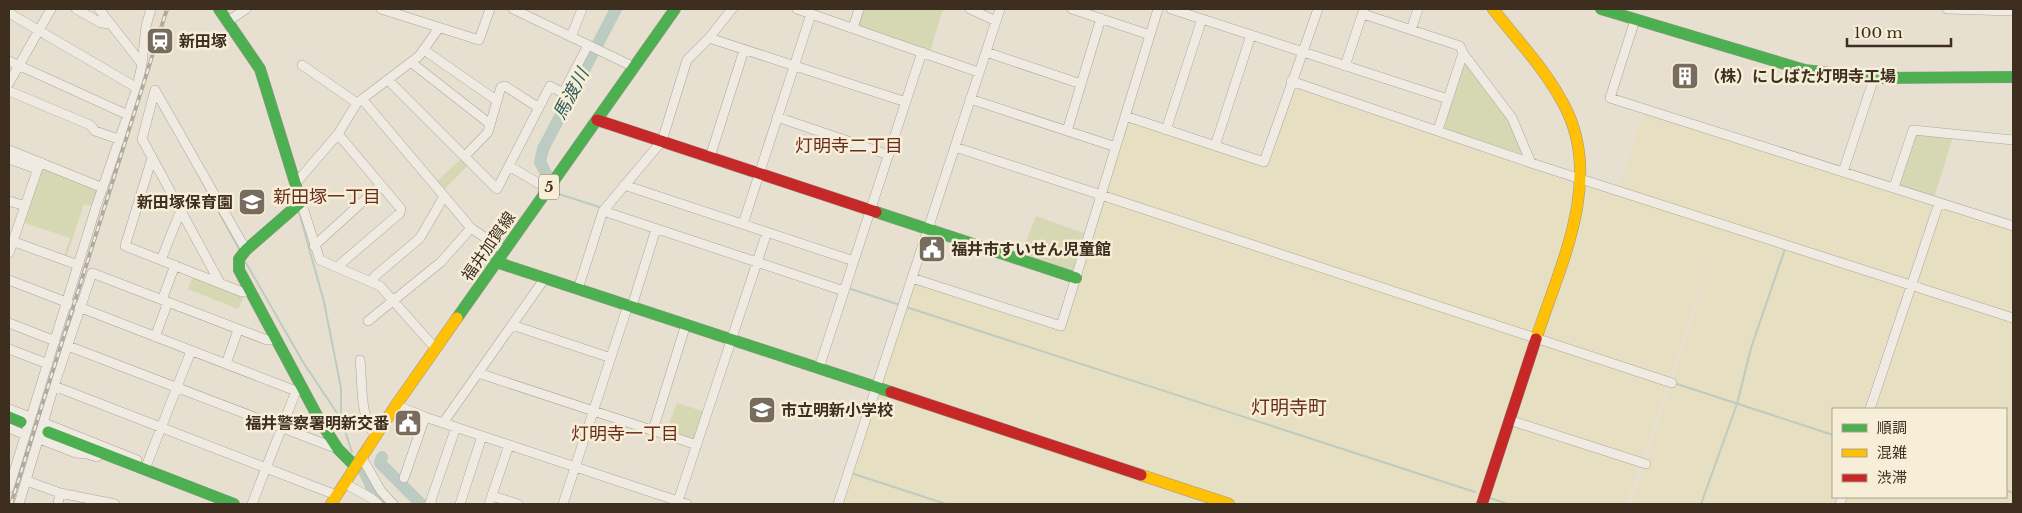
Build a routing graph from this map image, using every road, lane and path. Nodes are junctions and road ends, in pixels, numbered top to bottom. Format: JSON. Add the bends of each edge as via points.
{"nodes":[{"id":1,"x":51,"y":9,"type":"edge"},
{"id":2,"x":76,"y":9,"type":"edge"},
{"id":3,"x":99,"y":9,"type":"edge"},
{"id":4,"x":151,"y":9,"type":"edge"},
{"id":5,"x":219,"y":9,"type":"edge"},
{"id":6,"x":246,"y":9,"type":"edge"},
{"id":7,"x":382,"y":9,"type":"edge"},
{"id":8,"x":490,"y":9,"type":"edge"},
{"id":9,"x":513,"y":9,"type":"edge"},
{"id":10,"x":582,"y":9,"type":"edge"},
{"id":11,"x":675,"y":9,"type":"edge"},
{"id":12,"x":732,"y":9,"type":"edge"},
{"id":13,"x":797,"y":9,"type":"edge"},
{"id":14,"x":859,"y":9,"type":"edge"},
{"id":15,"x":970,"y":9,"type":"edge"},
{"id":16,"x":1000,"y":9,"type":"edge"},
{"id":17,"x":1072,"y":9,"type":"edge"},
{"id":18,"x":1158,"y":9,"type":"edge"},
{"id":19,"x":1171,"y":9,"type":"edge"},
{"id":20,"x":1318,"y":9,"type":"edge"},
{"id":21,"x":1418,"y":9,"type":"edge"},
{"id":22,"x":1493,"y":9,"type":"edge"},
{"id":23,"x":1601,"y":9,"type":"edge"},
{"id":24,"x":1947,"y":9,"type":"edge"},
{"id":25,"x":2013,"y":11,"type":"edge"},
{"id":26,"x":1364,"y":12,"type":"edge"},
{"id":27,"x":9,"y":13,"type":"edge"},
{"id":28,"x":811,"y":14,"type":"junction"},
{"id":29,"x":1100,"y":18,"type":"junction"},
{"id":30,"x":1202,"y":19,"type":"junction"},
{"id":31,"x":1635,"y":20,"type":"junction"},
{"id":32,"x":228,"y":21,"type":"junction"},
{"id":33,"x":996,"y":21,"type":"junction"},
{"id":34,"x":110,"y":24,"type":"junction"},
{"id":35,"x":439,"y":28,"type":"junction"},
{"id":36,"x":853,"y":28,"type":"junction"},
{"id":37,"x":38,"y":30,"type":"junction"},
{"id":38,"x":1411,"y":30,"type":"junction"},
{"id":39,"x":1150,"y":35,"type":"junction"},
{"id":40,"x":1251,"y":35,"type":"junction"},
{"id":41,"x":570,"y":37,"type":"junction"},
{"id":42,"x":709,"y":38,"type":"junction"},
{"id":43,"x":588,"y":45,"type":"junction"},
{"id":44,"x":424,"y":50,"type":"junction"},
{"id":45,"x":744,"y":50,"type":"junction"},
{"id":46,"x":1302,"y":51,"type":"junction"},
{"id":47,"x":922,"y":52,"type":"junction"},
{"id":48,"x":986,"y":52,"type":"junction"},
{"id":49,"x":1463,"y":53,"type":"junction"},
{"id":50,"x":9,"y":61,"type":"edge"},
{"id":51,"x":412,"y":63,"type":"junction"},
{"id":52,"x":142,"y":64,"type":"junction"},
{"id":53,"x":18,"y":65,"type":"junction"},
{"id":54,"x":302,"y":65,"type":"dead end"},
{"id":55,"x":794,"y":66,"type":"junction"},
{"id":56,"x":1346,"y":66,"type":"junction"},
{"id":57,"x":634,"y":67,"type":"junction"},
{"id":58,"x":978,"y":72,"type":"junction"},
{"id":59,"x":2013,"y":77,"type":"edge"},
{"id":60,"x":1874,"y":78,"type":"junction"},
{"id":61,"x":388,"y":80,"type":"junction"},
{"id":62,"x":1291,"y":81,"type":"junction"},
{"id":63,"x":9,"y":83,"type":"edge"},
{"id":64,"x":1081,"y":84,"type":"junction"},
{"id":65,"x":137,"y":88,"type":"junction"},
{"id":66,"x":9,"y":91,"type":"edge"},
{"id":67,"x":970,"y":99,"type":"junction"},
{"id":68,"x":1448,"y":99,"type":"junction"},
{"id":69,"x":496,"y":100,"type":"junction"},
{"id":70,"x":360,"y":101,"type":"junction"},
{"id":71,"x":906,"y":102,"type":"junction"},
{"id":72,"x":539,"y":108,"type":"junction"},
{"id":73,"x":128,"y":115,"type":"junction"},
{"id":74,"x":1125,"y":116,"type":"junction"},
{"id":75,"x":777,"y":117,"type":"junction"},
{"id":76,"x":597,"y":120,"type":"junction"},
{"id":77,"x":490,"y":124,"type":"junction"},
{"id":78,"x":1166,"y":130,"type":"junction"},
{"id":79,"x":1438,"y":130,"type":"junction"},
{"id":80,"x":1068,"y":131,"type":"junction"},
{"id":81,"x":338,"y":134,"type":"junction"},
{"id":82,"x":120,"y":140,"type":"junction"},
{"id":83,"x":2013,"y":140,"type":"edge"},
{"id":84,"x":662,"y":141,"type":"junction"},
{"id":85,"x":1216,"y":146,"type":"junction"},
{"id":86,"x":954,"y":147,"type":"junction"},
{"id":87,"x":1116,"y":147,"type":"junction"},
{"id":88,"x":9,"y":150,"type":"edge"},
{"id":89,"x":889,"y":155,"type":"junction"},
{"id":90,"x":465,"y":156,"type":"junction"},
{"id":91,"x":710,"y":157,"type":"junction"},
{"id":92,"x":152,"y":158,"type":"junction"},
{"id":93,"x":9,"y":159,"type":"edge"},
{"id":94,"x":1531,"y":162,"type":"junction"},
{"id":95,"x":38,"y":166,"type":"junction"},
{"id":96,"x":508,"y":166,"type":"junction"},
{"id":97,"x":1843,"y":172,"type":"junction"},
{"id":98,"x":760,"y":174,"type":"junction"},
{"id":99,"x":1581,"y":178,"type":"junction"},
{"id":100,"x":295,"y":184,"type":"junction"},
{"id":101,"x":381,"y":185,"type":"junction"},
{"id":102,"x":624,"y":185,"type":"junction"},
{"id":103,"x":1894,"y":187,"type":"junction"},
{"id":104,"x":103,"y":188,"type":"junction"},
{"id":105,"x":548,"y":189,"type":"junction"},
{"id":106,"x":1101,"y":195,"type":"junction"},
{"id":107,"x":444,"y":198,"type":"junction"},
{"id":108,"x":9,"y":200,"type":"edge"},
{"id":109,"x":301,"y":202,"type":"junction"},
{"id":110,"x":1939,"y":202,"type":"junction"},
{"id":111,"x":25,"y":206,"type":"junction"},
{"id":112,"x":871,"y":210,"type":"junction"},
{"id":113,"x":604,"y":211,"type":"junction"},
{"id":114,"x":180,"y":212,"type":"junction"},
{"id":115,"x":743,"y":224,"type":"junction"},
{"id":116,"x":2013,"y":226,"type":"edge"},
{"id":117,"x":471,"y":228,"type":"junction"},
{"id":118,"x":656,"y":229,"type":"junction"},
{"id":119,"x":928,"y":229,"type":"junction"},
{"id":120,"x":767,"y":232,"type":"junction"},
{"id":121,"x":11,"y":240,"type":"edge"},
{"id":122,"x":314,"y":246,"type":"junction"},
{"id":123,"x":246,"y":250,"type":"junction"},
{"id":124,"x":505,"y":251,"type":"junction"},
{"id":125,"x":9,"y":253,"type":"edge"},
{"id":126,"x":161,"y":260,"type":"junction"},
{"id":127,"x":854,"y":261,"type":"junction"},
{"id":128,"x":496,"y":262,"type":"junction"},
{"id":129,"x":757,"y":262,"type":"junction"},
{"id":130,"x":78,"y":265,"type":"junction"},
{"id":131,"x":175,"y":266,"type":"junction"},
{"id":132,"x":337,"y":267,"type":"junction"},
{"id":133,"x":544,"y":278,"type":"junction"},
{"id":134,"x":912,"y":278,"type":"junction"},
{"id":135,"x":1076,"y":278,"type":"junction"},
{"id":136,"x":9,"y":280,"type":"edge"},
{"id":137,"x":372,"y":282,"type":"junction"},
{"id":138,"x":220,"y":283,"type":"junction"},
{"id":139,"x":1912,"y":285,"type":"junction"},
{"id":140,"x":578,"y":289,"type":"junction"},
{"id":141,"x":844,"y":291,"type":"junction"},
{"id":142,"x":249,"y":292,"type":"junction"},
{"id":143,"x":165,"y":301,"type":"junction"},
{"id":144,"x":393,"y":301,"type":"junction"},
{"id":145,"x":67,"y":303,"type":"junction"},
{"id":146,"x":630,"y":306,"type":"junction"},
{"id":147,"x":81,"y":308,"type":"junction"},
{"id":148,"x":2013,"y":318,"type":"edge"},
{"id":149,"x":368,"y":321,"type":"dead end"},
{"id":150,"x":9,"y":323,"type":"edge"},
{"id":151,"x":686,"y":324,"type":"junction"},
{"id":152,"x":512,"y":325,"type":"junction"},
{"id":153,"x":238,"y":330,"type":"junction"},
{"id":154,"x":155,"y":337,"type":"junction"},
{"id":155,"x":731,"y":339,"type":"junction"},
{"id":156,"x":1536,"y":339,"type":"junction"},
{"id":157,"x":276,"y":340,"type":"junction"},
{"id":158,"x":55,"y":341,"type":"junction"},
{"id":159,"x":68,"y":346,"type":"junction"},
{"id":160,"x":9,"y":349,"type":"edge"},
{"id":161,"x":436,"y":349,"type":"junction"},
{"id":162,"x":191,"y":351,"type":"junction"},
{"id":163,"x":611,"y":358,"type":"junction"},
{"id":164,"x":360,"y":360,"type":"dead end"},
{"id":165,"x":48,"y":364,"type":"junction"},
{"id":166,"x":226,"y":364,"type":"junction"},
{"id":167,"x":819,"y":368,"type":"junction"},
{"id":168,"x":478,"y":373,"type":"junction"},
{"id":169,"x":1672,"y":384,"type":"dead end"},
{"id":170,"x":54,"y":386,"type":"junction"},
{"id":171,"x":876,"y":387,"type":"junction"},
{"id":172,"x":177,"y":388,"type":"junction"},
{"id":173,"x":299,"y":391,"type":"junction"},
{"id":174,"x":397,"y":403,"type":"junction"},
{"id":175,"x":1870,"y":408,"type":"edge"},
{"id":176,"x":9,"y":409,"type":"edge"},
{"id":177,"x":593,"y":411,"type":"junction"},
{"id":178,"x":9,"y":417,"type":"edge"},
{"id":179,"x":424,"y":417,"type":"junction"},
{"id":180,"x":26,"y":420,"type":"junction"},
{"id":181,"x":1509,"y":420,"type":"junction"},
{"id":182,"x":443,"y":423,"type":"junction"},
{"id":183,"x":456,"y":427,"type":"junction"},
{"id":184,"x":9,"y":428,"type":"edge"},
{"id":185,"x":161,"y":428,"type":"junction"},
{"id":186,"x":281,"y":428,"type":"junction"},
{"id":187,"x":653,"y":430,"type":"junction"},
{"id":188,"x":44,"y":432,"type":"junction"},
{"id":189,"x":25,"y":435,"type":"junction"},
{"id":190,"x":375,"y":435,"type":"junction"},
{"id":191,"x":482,"y":436,"type":"junction"},
{"id":192,"x":697,"y":444,"type":"junction"},
{"id":193,"x":509,"y":445,"type":"junction"},
{"id":194,"x":338,"y":448,"type":"junction"},
{"id":195,"x":358,"y":461,"type":"junction"},
{"id":196,"x":147,"y":464,"type":"junction"},
{"id":197,"x":1646,"y":464,"type":"dead end"},
{"id":198,"x":575,"y":466,"type":"junction"},
{"id":199,"x":266,"y":468,"type":"junction"},
{"id":200,"x":404,"y":478,"type":"dead end"},
{"id":201,"x":27,"y":481,"type":"junction"},
{"id":202,"x":344,"y":484,"type":"junction"},
{"id":203,"x":9,"y":488,"type":"edge"},
{"id":204,"x":193,"y":488,"type":"junction"},
{"id":205,"x":60,"y":493,"type":"junction"},
{"id":206,"x":334,"y":500,"type":"edge"},
{"id":207,"x":490,"y":500,"type":"edge"},
{"id":208,"x":681,"y":503,"type":"edge"},
{"id":209,"x":19,"y":504,"type":"edge"},
{"id":210,"x":58,"y":504,"type":"edge"},
{"id":211,"x":115,"y":504,"type":"edge"},
{"id":212,"x":234,"y":504,"type":"edge"},
{"id":213,"x":252,"y":504,"type":"edge"},
{"id":214,"x":378,"y":504,"type":"edge"},
{"id":215,"x":393,"y":504,"type":"edge"},
{"id":216,"x":432,"y":504,"type":"edge"},
{"id":217,"x":460,"y":504,"type":"edge"},
{"id":218,"x":518,"y":504,"type":"edge"},
{"id":219,"x":563,"y":504,"type":"edge"},
{"id":220,"x":838,"y":504,"type":"edge"},
{"id":221,"x":1229,"y":504,"type":"edge"},
{"id":222,"x":1482,"y":504,"type":"edge"}],
"edges":[{"from":1,"to":37,"type":"street"},
{"from":2,"to":34,"type":"street","via":[[101,23]]},
{"from":3,"to":34,"type":"street"},
{"from":4,"to":52,"type":"street"},
{"from":5,"to":32,"type":"street"},
{"from":6,"to":32,"type":"street"},
{"from":7,"to":35,"type":"street"},
{"from":8,"to":35,"type":"street","via":[[479,40]]},
{"from":9,"to":41,"type":"street"},
{"from":10,"to":41,"type":"street"},
{"from":11,"to":57,"type":"street","name":"福井加賀線","number":"5"},
{"from":12,"to":42,"type":"street"},
{"from":13,"to":28,"type":"street"},
{"from":14,"to":36,"type":"street"},
{"from":15,"to":33,"type":"street"},
{"from":16,"to":33,"type":"street"},
{"from":17,"to":29,"type":"street"},
{"from":18,"to":39,"type":"street"},
{"from":19,"to":30,"type":"street"},
{"from":20,"to":46,"type":"street"},
{"from":21,"to":38,"type":"street"},
{"from":22,"to":99,"type":"street","via":[[1555,91],[1572,121]]},
{"from":23,"to":31,"type":"street"},
{"from":24,"to":25,"type":"street"},
{"from":26,"to":38,"type":"street"},
{"from":26,"to":56,"type":"street"},
{"from":27,"to":37,"type":"street"},
{"from":28,"to":36,"type":"street"},
{"from":28,"to":55,"type":"street"},
{"from":29,"to":39,"type":"street"},
{"from":29,"to":64,"type":"street"},
{"from":30,"to":40,"type":"street"},
{"from":30,"to":78,"type":"street"},
{"from":31,"to":60,"type":"street","via":[[1806,70]]},
{"from":31,"to":97,"type":"street","via":[[1610,98]]},
{"from":32,"to":100,"type":"street","via":[[260,69]]},
{"from":33,"to":48,"type":"street"},
{"from":34,"to":52,"type":"street"},
{"from":35,"to":44,"type":"street"},
{"from":36,"to":47,"type":"street"},
{"from":37,"to":53,"type":"street"},
{"from":37,"to":65,"type":"street"},
{"from":38,"to":49,"type":"street","via":[[1460,46]]},
{"from":39,"to":74,"type":"street"},
{"from":40,"to":46,"type":"street"},
{"from":40,"to":85,"type":"street"},
{"from":41,"to":43,"type":"street"},
{"from":42,"to":45,"type":"street"},
{"from":42,"to":84,"type":"street","via":[[687,60]]},
{"from":43,"to":57,"type":"street"},
{"from":43,"to":72,"type":"street","via":[[563,93],[550,86]]},
{"from":44,"to":51,"type":"street"},
{"from":44,"to":69,"type":"street"},
{"from":45,"to":55,"type":"street"},
{"from":45,"to":91,"type":"street"},
{"from":46,"to":56,"type":"street"},
{"from":46,"to":62,"type":"street"},
{"from":47,"to":58,"type":"street"},
{"from":47,"to":71,"type":"street"},
{"from":48,"to":58,"type":"street"},
{"from":48,"to":64,"type":"street"},
{"from":49,"to":68,"type":"street"},
{"from":49,"to":94,"type":"street","via":[[1512,118]]},
{"from":50,"to":53,"type":"street"},
{"from":51,"to":61,"type":"street"},
{"from":51,"to":77,"type":"street"},
{"from":52,"to":65,"type":"street"},
{"from":53,"to":63,"type":"street"},
{"from":53,"to":73,"type":"street"},
{"from":54,"to":70,"type":"street"},
{"from":55,"to":71,"type":"street"},
{"from":55,"to":75,"type":"street"},
{"from":56,"to":68,"type":"street"},
{"from":57,"to":76,"type":"street","name":"福井加賀線","number":"5"},
{"from":58,"to":67,"type":"street"},
{"from":59,"to":60,"type":"street"},
{"from":60,"to":97,"type":"street"},
{"from":61,"to":70,"type":"street"},
{"from":61,"to":90,"type":"street"},
{"from":62,"to":79,"type":"street"},
{"from":62,"to":85,"type":"street","via":[[1264,162]]},
{"from":64,"to":80,"type":"street"},
{"from":65,"to":73,"type":"street"},
{"from":66,"to":82,"type":"street"},
{"from":67,"to":80,"type":"street"},
{"from":67,"to":86,"type":"street"},
{"from":68,"to":79,"type":"street"},
{"from":69,"to":72,"type":"street","via":[[501,87],[505,86]]},
{"from":69,"to":77,"type":"street"},
{"from":70,"to":81,"type":"street"},
{"from":70,"to":107,"type":"street"},
{"from":71,"to":89,"type":"street"},
{"from":72,"to":96,"type":"street"},
{"from":73,"to":82,"type":"street"},
{"from":74,"to":78,"type":"street"},
{"from":74,"to":87,"type":"street"},
{"from":75,"to":89,"type":"street"},
{"from":75,"to":98,"type":"street"},
{"from":76,"to":84,"type":"street"},
{"from":76,"to":105,"type":"street","name":"福井加賀線","number":"5"},
{"from":77,"to":90,"type":"street","via":[[488,132]]},
{"from":78,"to":85,"type":"street"},
{"from":79,"to":94,"type":"street"},
{"from":80,"to":87,"type":"street"},
{"from":81,"to":100,"type":"street"},
{"from":81,"to":101,"type":"street"},
{"from":82,"to":104,"type":"street"},
{"from":83,"to":103,"type":"street","via":[[1913,130]]},
{"from":84,"to":91,"type":"street"},
{"from":84,"to":102,"type":"street"},
{"from":86,"to":106,"type":"street"},
{"from":86,"to":119,"type":"street"},
{"from":87,"to":106,"type":"street"},
{"from":88,"to":95,"type":"street"},
{"from":89,"to":112,"type":"street"},
{"from":90,"to":96,"type":"street","via":[[497,189]]},
{"from":91,"to":98,"type":"street"},
{"from":92,"to":114,"type":"street"},
{"from":92,"to":123,"type":"street","via":[[142,138],[155,90]]},
{"from":92,"to":126,"type":"street","via":[[125,246]]},
{"from":93,"to":95,"type":"street"},
{"from":94,"to":99,"type":"street"},
{"from":95,"to":104,"type":"street"},
{"from":95,"to":111,"type":"street"},
{"from":96,"to":105,"type":"street"},
{"from":97,"to":103,"type":"street"},
{"from":98,"to":112,"type":"street"},
{"from":98,"to":115,"type":"street"},
{"from":99,"to":139,"type":"street"},
{"from":99,"to":156,"type":"street","via":[[1581,196],[1575,220]]},
{"from":100,"to":109,"type":"street"},
{"from":101,"to":122,"type":"street"},
{"from":101,"to":132,"type":"street","via":[[401,209],[400,213]]},
{"from":102,"to":113,"type":"street"},
{"from":102,"to":115,"type":"street"},
{"from":103,"to":110,"type":"street"},
{"from":104,"to":130,"type":"street"},
{"from":105,"to":124,"type":"street","name":"福井加賀線","number":"5"},
{"from":106,"to":135,"type":"street"},
{"from":106,"to":156,"type":"street"},
{"from":107,"to":117,"type":"street"},
{"from":107,"to":137,"type":"street","via":[[420,238]]},
{"from":108,"to":111,"type":"street"},
{"from":109,"to":122,"type":"street"},
{"from":109,"to":123,"type":"street"},
{"from":110,"to":116,"type":"street"},
{"from":110,"to":139,"type":"street"},
{"from":111,"to":121,"type":"street"},
{"from":112,"to":119,"type":"street"},
{"from":112,"to":127,"type":"street"},
{"from":113,"to":118,"type":"street"},
{"from":113,"to":140,"type":"street"},
{"from":114,"to":126,"type":"street"},
{"from":114,"to":138,"type":"street"},
{"from":115,"to":120,"type":"street"},
{"from":117,"to":124,"type":"street"},
{"from":117,"to":144,"type":"street","via":[[440,262]]},
{"from":118,"to":129,"type":"street"},
{"from":118,"to":146,"type":"street"},
{"from":119,"to":134,"type":"street"},
{"from":119,"to":135,"type":"street"},
{"from":120,"to":127,"type":"street"},
{"from":120,"to":129,"type":"street"},
{"from":121,"to":125,"type":"street"},
{"from":121,"to":130,"type":"street"},
{"from":122,"to":132,"type":"street","via":[[320,260]]},
{"from":123,"to":142,"type":"street","via":[[238,264]]},
{"from":124,"to":128,"type":"street","name":"福井加賀線","number":"5"},
{"from":126,"to":131,"type":"street"},
{"from":127,"to":141,"type":"street"},
{"from":128,"to":133,"type":"street"},
{"from":128,"to":161,"type":"street","name":"福井加賀線","number":"5"},
{"from":129,"to":141,"type":"street"},
{"from":129,"to":155,"type":"street"},
{"from":130,"to":145,"type":"street"},
{"from":131,"to":138,"type":"street"},
{"from":131,"to":143,"type":"street"},
{"from":132,"to":137,"type":"street"},
{"from":133,"to":140,"type":"street"},
{"from":133,"to":152,"type":"street"},
{"from":134,"to":135,"type":"street","via":[[1061,326]]},
{"from":134,"to":171,"type":"street"},
{"from":136,"to":145,"type":"street"},
{"from":137,"to":144,"type":"street"},
{"from":138,"to":142,"type":"street"},
{"from":139,"to":148,"type":"street"},
{"from":139,"to":175,"type":"street"},
{"from":140,"to":146,"type":"street"},
{"from":141,"to":167,"type":"street"},
{"from":142,"to":157,"type":"street"},
{"from":143,"to":147,"type":"street","via":[[92,273]]},
{"from":143,"to":153,"type":"street"},
{"from":143,"to":154,"type":"street"},
{"from":144,"to":149,"type":"street"},
{"from":144,"to":161,"type":"street"},
{"from":145,"to":147,"type":"street"},
{"from":145,"to":158,"type":"street"},
{"from":146,"to":151,"type":"street"},
{"from":146,"to":163,"type":"street"},
{"from":147,"to":154,"type":"street"},
{"from":147,"to":159,"type":"street"},
{"from":150,"to":158,"type":"street"},
{"from":151,"to":155,"type":"street"},
{"from":151,"to":187,"type":"street"},
{"from":152,"to":163,"type":"street"},
{"from":152,"to":168,"type":"street"},
{"from":153,"to":157,"type":"street"},
{"from":153,"to":166,"type":"street"},
{"from":154,"to":162,"type":"street"},
{"from":155,"to":167,"type":"street"},
{"from":155,"to":192,"type":"street"},
{"from":156,"to":169,"type":"street"},
{"from":156,"to":181,"type":"street"},
{"from":157,"to":173,"type":"street"},
{"from":158,"to":165,"type":"street"},
{"from":159,"to":170,"type":"street"},
{"from":159,"to":172,"type":"street"},
{"from":160,"to":165,"type":"street"},
{"from":161,"to":174,"type":"street","name":"福井加賀線","number":"5"},
{"from":162,"to":166,"type":"street"},
{"from":162,"to":172,"type":"street"},
{"from":163,"to":177,"type":"street"},
{"from":164,"to":190,"type":"street","via":[[361,397],[366,418]]},
{"from":165,"to":180,"type":"street"},
{"from":166,"to":173,"type":"street"},
{"from":167,"to":171,"type":"street"},
{"from":168,"to":177,"type":"street"},
{"from":168,"to":182,"type":"street"},
{"from":170,"to":185,"type":"street"},
{"from":170,"to":188,"type":"street"},
{"from":171,"to":220,"type":"street"},
{"from":171,"to":221,"type":"street"},
{"from":172,"to":185,"type":"street"},
{"from":172,"to":186,"type":"street"},
{"from":173,"to":186,"type":"street"},
{"from":173,"to":194,"type":"street"},
{"from":174,"to":179,"type":"street"},
{"from":174,"to":190,"type":"street","name":"福井加賀線","number":"5"},
{"from":176,"to":180,"type":"street"},
{"from":177,"to":187,"type":"street"},
{"from":177,"to":198,"type":"street"},
{"from":178,"to":180,"type":"street"},
{"from":179,"to":182,"type":"street"},
{"from":179,"to":200,"type":"street"},
{"from":180,"to":189,"type":"street"},
{"from":181,"to":197,"type":"street"},
{"from":181,"to":222,"type":"street"},
{"from":182,"to":183,"type":"street"},
{"from":183,"to":191,"type":"street"},
{"from":183,"to":216,"type":"street"},
{"from":184,"to":189,"type":"street"},
{"from":185,"to":196,"type":"street"},
{"from":185,"to":199,"type":"street"},
{"from":186,"to":194,"type":"street"},
{"from":186,"to":199,"type":"street"},
{"from":187,"to":192,"type":"street"},
{"from":188,"to":196,"type":"street"},
{"from":188,"to":201,"type":"street"},
{"from":188,"to":204,"type":"street"},
{"from":189,"to":203,"type":"street"},
{"from":190,"to":195,"type":"street","name":"福井加賀線","number":"5"},
{"from":191,"to":193,"type":"street"},
{"from":191,"to":217,"type":"street"},
{"from":192,"to":208,"type":"street"},
{"from":193,"to":198,"type":"street"},
{"from":193,"to":207,"type":"street"},
{"from":194,"to":195,"type":"street"},
{"from":195,"to":202,"type":"street","name":"福井加賀線","number":"5"},
{"from":195,"to":215,"type":"street"},
{"from":196,"to":204,"type":"street","via":[[185,479]]},
{"from":198,"to":208,"type":"street"},
{"from":198,"to":219,"type":"street"},
{"from":199,"to":206,"type":"street"},
{"from":199,"to":213,"type":"street"},
{"from":201,"to":205,"type":"street"},
{"from":201,"to":209,"type":"street"},
{"from":202,"to":206,"type":"street","name":"福井加賀線","number":"5"},
{"from":202,"to":214,"type":"street"},
{"from":204,"to":212,"type":"street"},
{"from":205,"to":210,"type":"street"},
{"from":205,"to":211,"type":"street"},
{"from":207,"to":218,"type":"street"}]}
